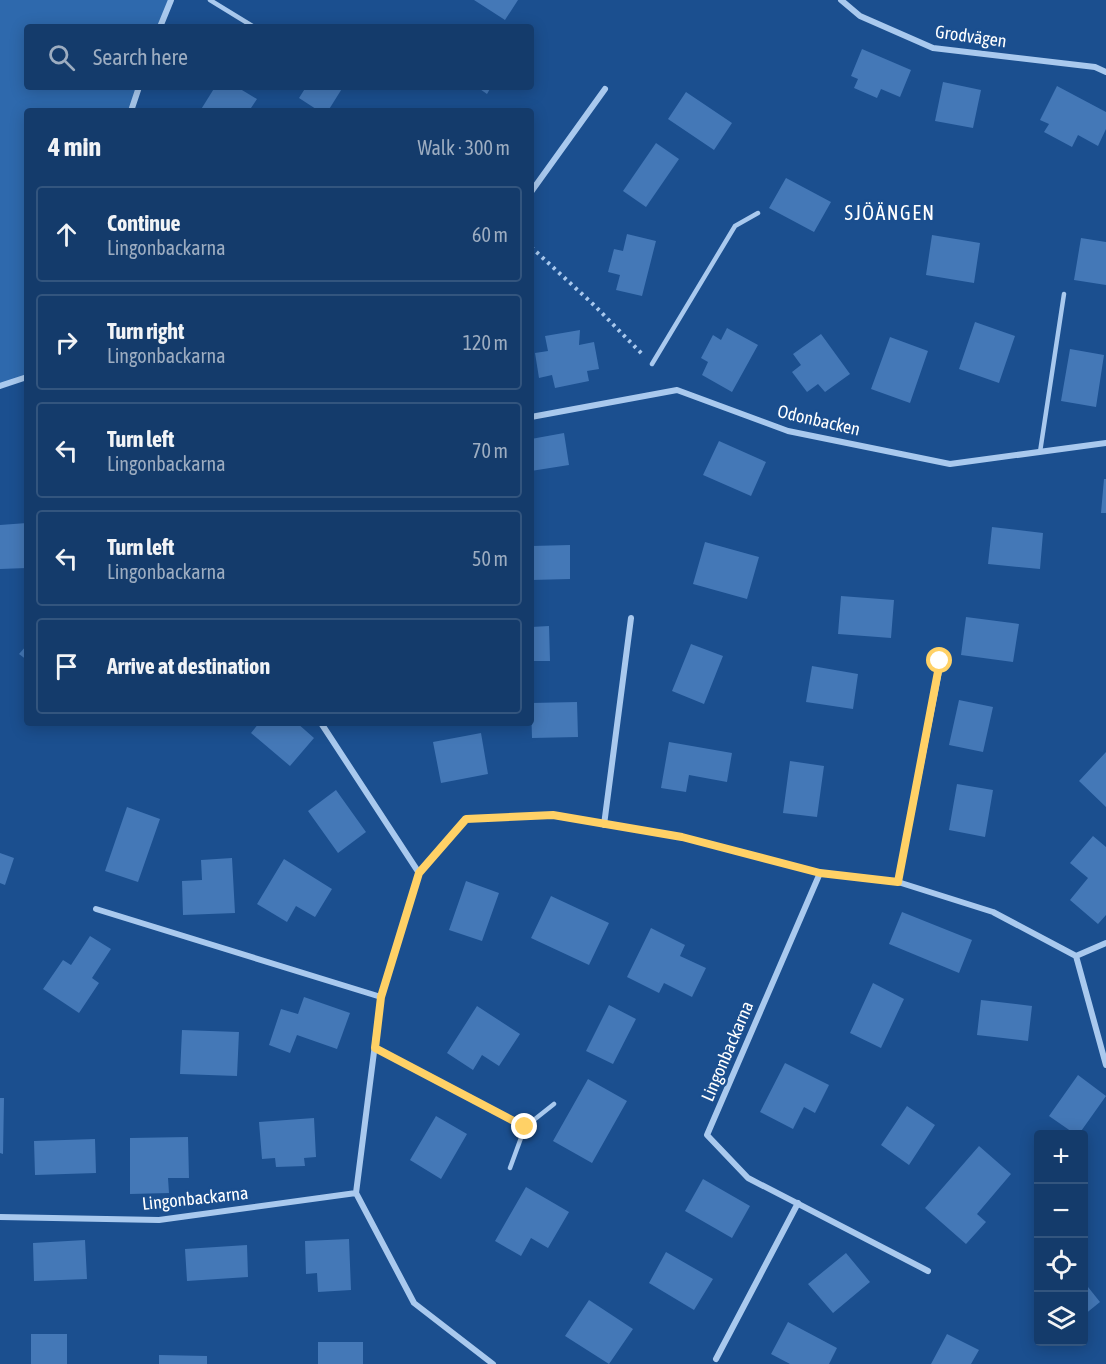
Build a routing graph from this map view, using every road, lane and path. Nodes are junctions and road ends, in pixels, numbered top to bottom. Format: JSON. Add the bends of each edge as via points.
{"nodes":[{"id":1,"x":171,"y":0,"type":"edge"},
{"id":2,"x":210,"y":0,"type":"edge"},
{"id":3,"x":841,"y":0,"type":"edge"},
{"id":4,"x":161,"y":24,"type":"edge"},
{"id":5,"x":249,"y":24,"type":"edge"},
{"id":6,"x":1106,"y":72,"type":"edge"},
{"id":7,"x":605,"y":89,"type":"dead end"},
{"id":8,"x":138,"y":90,"type":"edge"},
{"id":9,"x":132,"y":108,"type":"edge"},
{"id":10,"x":534,"y":188,"type":"edge"},
{"id":11,"x":758,"y":213,"type":"dead end"},
{"id":12,"x":534,"y":251,"type":"edge"},
{"id":13,"x":1064,"y":294,"type":"dead end"},
{"id":14,"x":652,"y":364,"type":"joint"},
{"id":15,"x":24,"y":378,"type":"edge"},
{"id":16,"x":0,"y":386,"type":"edge"},
{"id":17,"x":534,"y":416,"type":"edge"},
{"id":18,"x":1106,"y":443,"type":"edge"},
{"id":19,"x":1040,"y":452,"type":"junction"},
{"id":20,"x":632,"y":618,"type":"dead end"},
{"id":21,"x":940,"y":661,"type":"dead end"},
{"id":22,"x":323,"y":726,"type":"edge"},
{"id":23,"x":604,"y":825,"type":"junction"},
{"id":24,"x":419,"y":873,"type":"junction"},
{"id":25,"x":820,"y":873,"type":"junction"},
{"id":26,"x":898,"y":882,"type":"junction"},
{"id":27,"x":96,"y":909,"type":"dead end"},
{"id":28,"x":1106,"y":943,"type":"edge"},
{"id":29,"x":1076,"y":956,"type":"junction"},
{"id":30,"x":381,"y":997,"type":"junction"},
{"id":31,"x":375,"y":1048,"type":"junction"},
{"id":32,"x":1106,"y":1065,"type":"edge"},
{"id":33,"x":554,"y":1104,"type":"dead end"},
{"id":34,"x":525,"y":1127,"type":"junction"},
{"id":35,"x":510,"y":1168,"type":"dead end"},
{"id":36,"x":356,"y":1193,"type":"junction"},
{"id":37,"x":798,"y":1203,"type":"junction"},
{"id":38,"x":0,"y":1217,"type":"edge"},
{"id":39,"x":928,"y":1271,"type":"dead end"},
{"id":40,"x":716,"y":1359,"type":"dead end"},
{"id":41,"x":494,"y":1364,"type":"edge"}],
"edges":[{"from":1,"to":4,"type":"street"},
{"from":2,"to":5,"type":"lane"},
{"from":3,"to":6,"type":"street","name":"Grodvägen","via":[[860,16],[933,48],[1095,67]]},
{"from":7,"to":10,"type":"street"},
{"from":8,"to":9,"type":"street"},
{"from":11,"to":14,"type":"lane","via":[[735,226]]},
{"from":12,"to":14,"type":"path"},
{"from":13,"to":19,"type":"lane"},
{"from":15,"to":16,"type":"street"},
{"from":17,"to":19,"type":"street","name":"Odonbacken","via":[[677,390],[788,431],[950,464]]},
{"from":18,"to":19,"type":"street","name":"Odonbacken"},
{"from":20,"to":23,"type":"street"},
{"from":21,"to":26,"type":"street"},
{"from":22,"to":24,"type":"street"},
{"from":23,"to":24,"type":"street","via":[[553,815],[466,819]]},
{"from":23,"to":25,"type":"street","via":[[682,837]]},
{"from":24,"to":30,"type":"street"},
{"from":25,"to":26,"type":"street"},
{"from":25,"to":37,"type":"street","name":"Lingonbackarna","via":[[707,1135],[748,1178]]},
{"from":26,"to":29,"type":"street","via":[[993,912]]},
{"from":27,"to":30,"type":"street"},
{"from":28,"to":29,"type":"street"},
{"from":29,"to":32,"type":"street"},
{"from":30,"to":31,"type":"street"},
{"from":31,"to":34,"type":"street"},
{"from":31,"to":36,"type":"street"},
{"from":33,"to":34,"type":"lane"},
{"from":34,"to":35,"type":"lane"},
{"from":36,"to":38,"type":"street","name":"Lingonbackarna","via":[[159,1220]]},
{"from":36,"to":41,"type":"street","via":[[414,1304]]},
{"from":37,"to":39,"type":"street","name":"Lingonbackarna"},
{"from":37,"to":40,"type":"street"}]}
